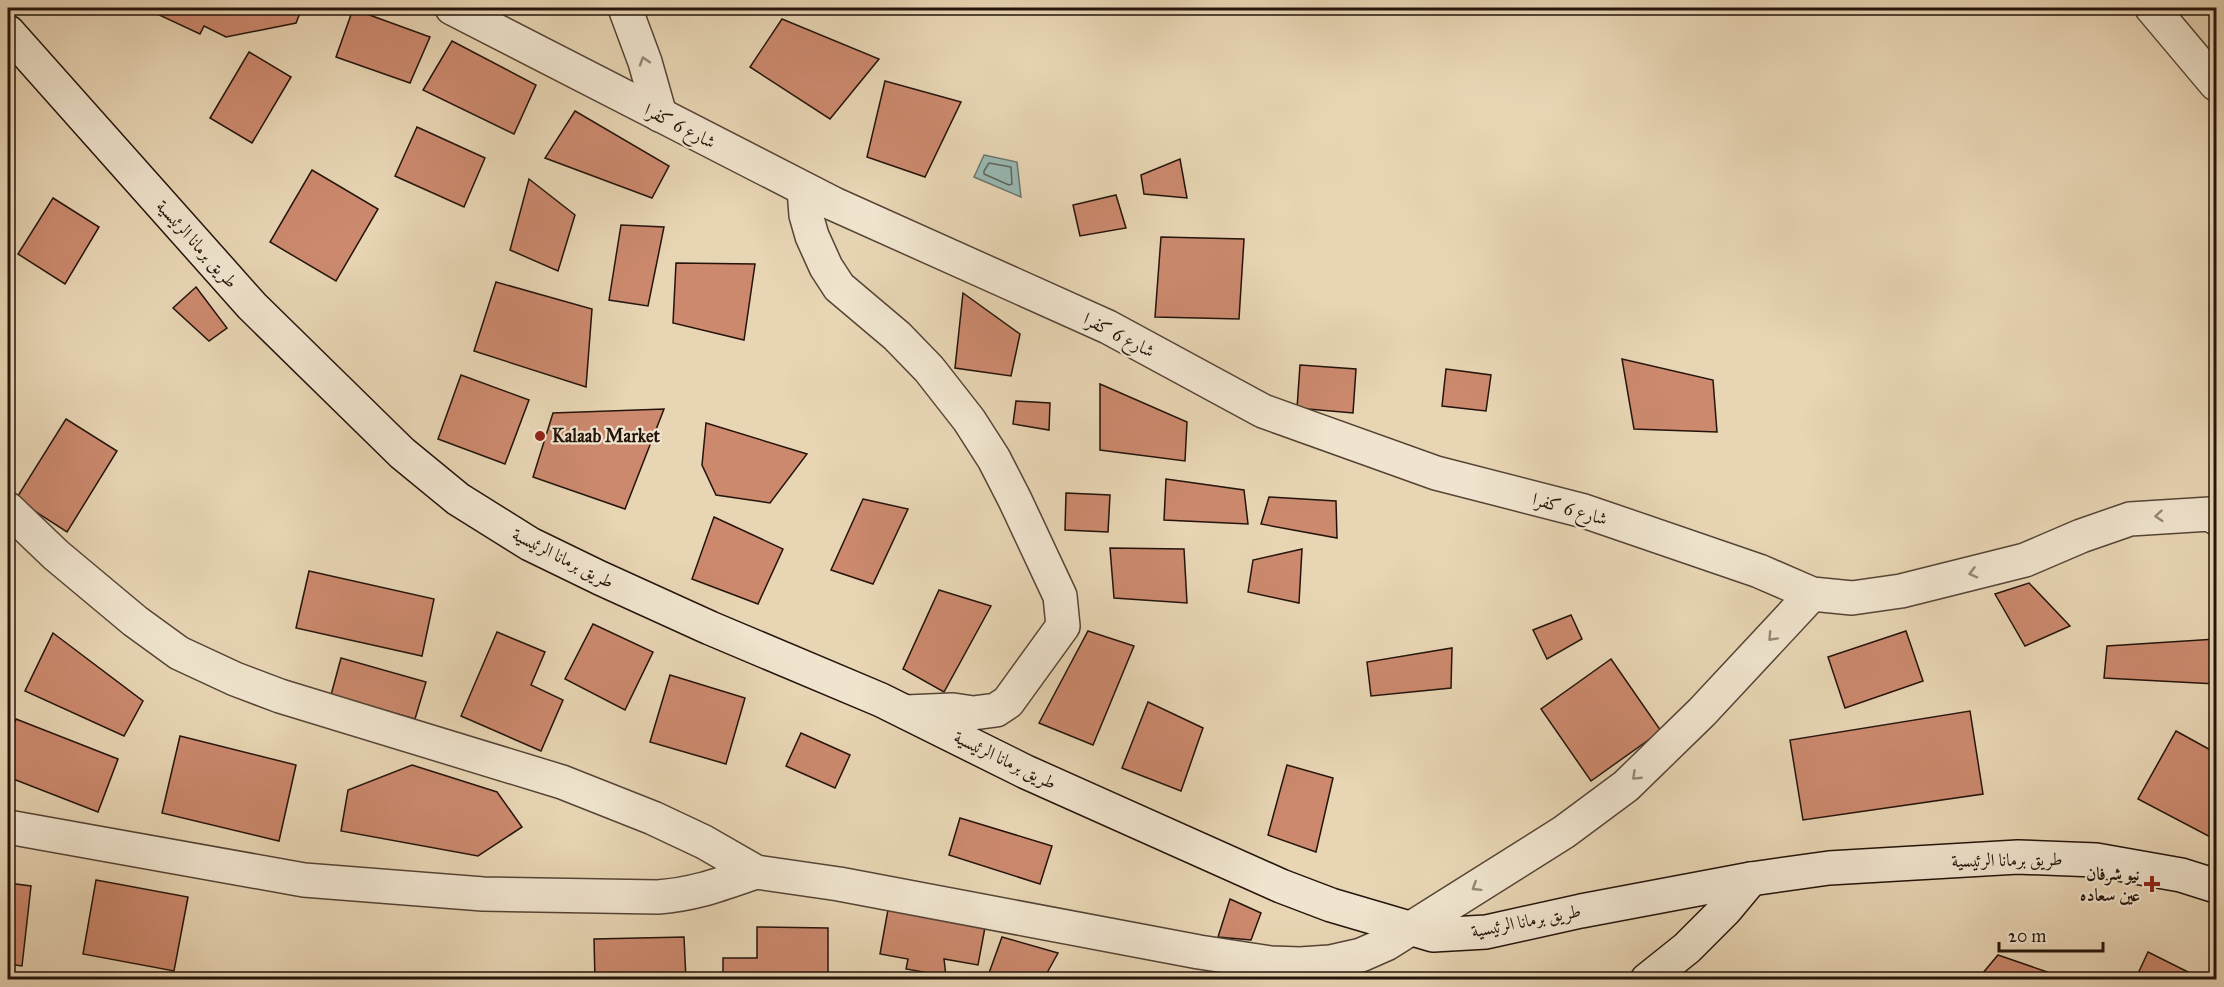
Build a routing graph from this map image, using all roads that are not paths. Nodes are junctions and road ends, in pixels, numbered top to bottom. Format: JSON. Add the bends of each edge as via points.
{"nodes":[{"id":1,"x":452,"y":8,"type":"edge"},
{"id":2,"x":625,"y":8,"type":"edge"},
{"id":3,"x":2152,"y":8,"type":"edge"},
{"id":4,"x":8,"y":32,"type":"edge"},
{"id":5,"x":2217,"y":84,"type":"edge"},
{"id":6,"x":660,"y":115,"type":"junction"},
{"id":7,"x":804,"y":189,"type":"junction"},
{"id":8,"x":8,"y":509,"type":"edge"},
{"id":9,"x":2217,"y":518,"type":"edge"},
{"id":10,"x":1812,"y":594,"type":"junction"},
{"id":11,"x":906,"y":712,"type":"junction"},
{"id":12,"x":8,"y":827,"type":"edge"},
{"id":13,"x":756,"y":872,"type":"junction"},
{"id":14,"x":1751,"y":879,"type":"junction"},
{"id":15,"x":2217,"y":886,"type":"edge"},
{"id":16,"x":1411,"y":930,"type":"junction"},
{"id":17,"x":1647,"y":980,"type":"edge"}],
"edges":[{"from":1,"to":6,"type":"street","name":"شارع 6 كفرا"},
{"from":6,"to":2,"type":"street","one_way":true},
{"from":3,"to":5,"type":"street"},
{"from":4,"to":11,"type":"street","name":"طريق برمانا الرئيسية","via":[[252,306],[402,453],[458,499],[530,544],[600,578]]},
{"from":6,"to":7,"type":"street","name":"شارع 6 كفرا"},
{"from":7,"to":10,"type":"street","name":"شارع 6 كفرا","via":[[1108,327],[1263,411],[1436,473],[1605,518],[1759,571]]},
{"from":7,"to":11,"type":"street","via":[[806,215],[826,267],[839,287],[929,369],[969,420],[994,459],[1060,596],[1063,627],[1008,702],[996,710],[973,713]]},
{"from":8,"to":13,"type":"street","via":[[56,555],[179,653],[280,696],[562,782],[704,842]]},
{"from":9,"to":10,"type":"street","name":"شارع 6 كفرا","one_way":true,"via":[[2210,514],[2130,519],[2025,560],[1900,591],[1852,598]]},
{"from":10,"to":16,"type":"street","one_way":true,"via":[[1702,712],[1626,786],[1564,832]]},
{"from":11,"to":16,"type":"street","name":"طريق برمانا الرئيسية","via":[[1026,772],[1281,886]]},
{"from":12,"to":13,"type":"street","via":[[304,880],[483,894],[684,895]]},
{"from":13,"to":16,"type":"street","via":[[1271,963],[1330,962],[1361,955]]},
{"from":14,"to":15,"type":"street","name":"طريق برمانا الرئيسية","via":[[1829,868],[2018,857],[2096,860],[2181,875]]},
{"from":14,"to":16,"type":"street","name":"طريق برمانا الرئيسية","via":[[1486,932],[1433,935]]},
{"from":14,"to":17,"type":"street","via":[[1687,948]]}]}
